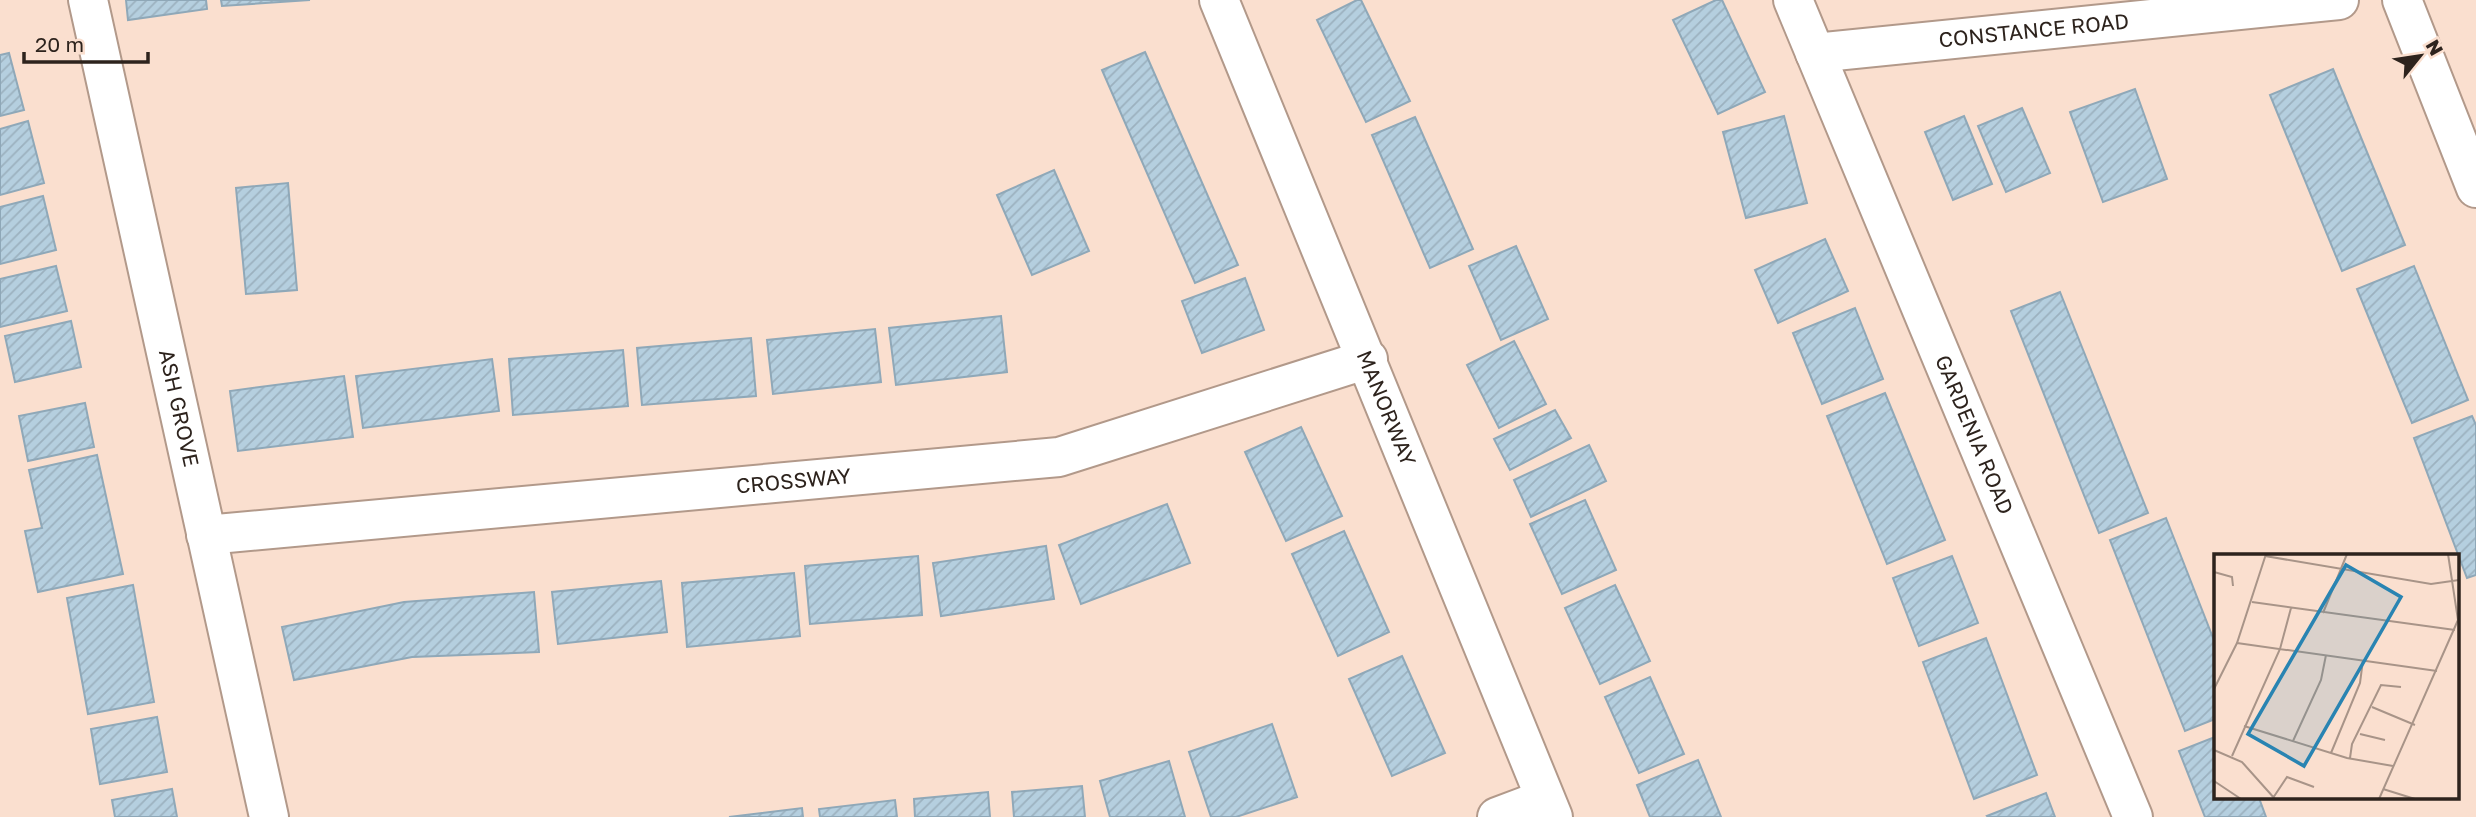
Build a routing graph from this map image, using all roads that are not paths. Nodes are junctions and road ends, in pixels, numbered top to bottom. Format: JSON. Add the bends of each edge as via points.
{"nodes":[{"id":1,"x":89,"y":0,"type":"edge"},
{"id":2,"x":1219,"y":0,"type":"edge"},
{"id":3,"x":1793,"y":0,"type":"edge"},
{"id":4,"x":2339,"y":0,"type":"edge"},
{"id":5,"x":2402,"y":0,"type":"edge"},
{"id":6,"x":1815,"y":53,"type":"junction"},
{"id":7,"x":2476,"y":188,"type":"edge"},
{"id":8,"x":1368,"y":359,"type":"junction"},
{"id":9,"x":206,"y":535,"type":"junction"},
{"id":10,"x":1549,"y":808,"type":"edge"},
{"id":11,"x":269,"y":817,"type":"edge"},
{"id":12,"x":1497,"y":817,"type":"edge"},
{"id":13,"x":2133,"y":817,"type":"edge"}],
"edges":[{"from":1,"to":9,"type":"street","name":"ASH GROVE"},
{"from":2,"to":8,"type":"street","name":"MANORWAY"},
{"from":3,"to":6,"type":"street","name":"GARDENIA ROAD"},
{"from":4,"to":6,"type":"street","name":"CONSTANCE ROAD"},
{"from":5,"to":7,"type":"street"},
{"from":6,"to":13,"type":"street","name":"GARDENIA ROAD"},
{"from":8,"to":9,"type":"street","name":"CROSSWAY","via":[[1059,457]]},
{"from":8,"to":10,"type":"street","name":"MANORWAY"},
{"from":9,"to":11,"type":"street","name":"ASH GROVE"},
{"from":10,"to":12,"type":"street"}]}
